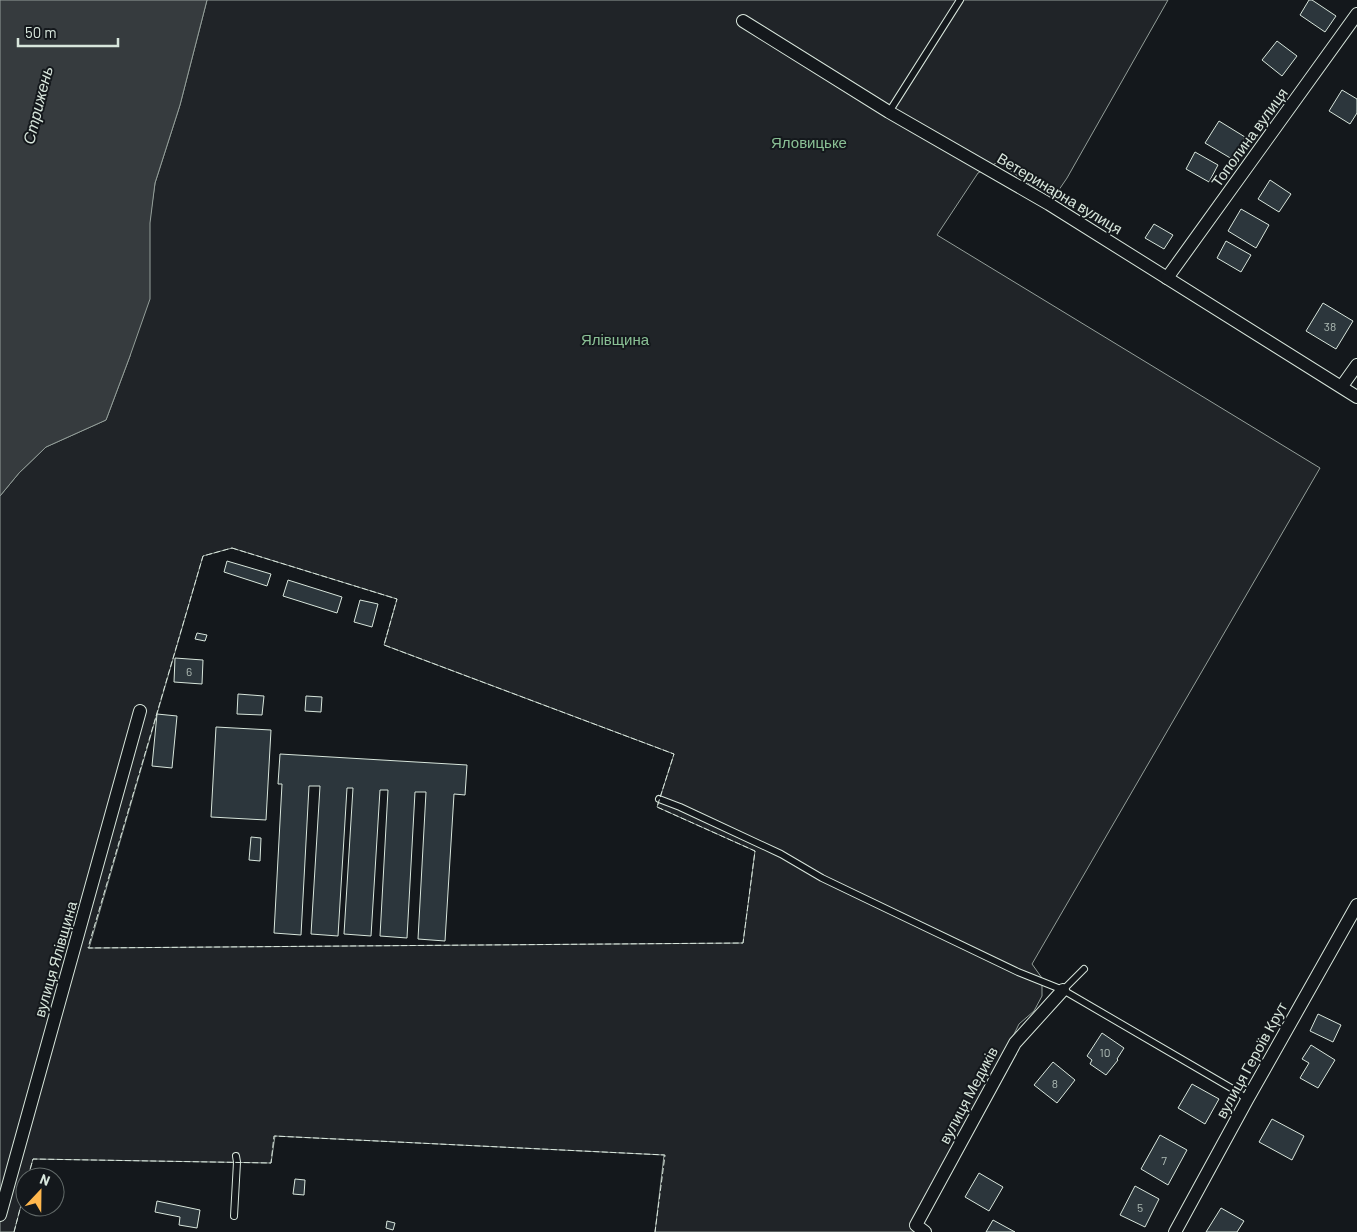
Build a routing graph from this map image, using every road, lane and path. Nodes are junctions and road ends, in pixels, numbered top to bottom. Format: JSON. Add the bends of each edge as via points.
{"nodes":[{"id":1,"x":960,"y":0,"type":"edge"},
{"id":2,"x":1357,"y":14,"type":"edge"},
{"id":3,"x":743,"y":21,"type":"dead end"},
{"id":4,"x":889,"y":112,"type":"junction"},
{"id":5,"x":1167,"y":278,"type":"junction"},
{"id":6,"x":1357,"y":365,"type":"edge"},
{"id":7,"x":1342,"y":386,"type":"junction"},
{"id":8,"x":1357,"y":397,"type":"edge"},
{"id":9,"x":140,"y":711,"type":"dead end"},
{"id":10,"x":659,"y":799,"type":"dead end"},
{"id":11,"x":1357,"y":905,"type":"edge"},
{"id":12,"x":1084,"y":969,"type":"dead end"},
{"id":13,"x":1062,"y":990,"type":"junction"},
{"id":14,"x":1247,"y":1100,"type":"junction"},
{"id":15,"x":236,"y":1156,"type":"dead end"},
{"id":16,"x":0,"y":1215,"type":"edge"},
{"id":17,"x":234,"y":1216,"type":"dead end"},
{"id":18,"x":921,"y":1228,"type":"edge"},
{"id":19,"x":1176,"y":1232,"type":"edge"}],
"edges":[{"from":1,"to":4,"type":"lane"},
{"from":2,"to":5,"type":"street","name":"Тополина вулиця"},
{"from":3,"to":4,"type":"street","name":"Ветеринарна вулиця"},
{"from":4,"to":5,"type":"street","name":"Ветеринарна вулиця","via":[[1049,204]]},
{"from":5,"to":7,"type":"street","name":"Ветеринарна вулиця"},
{"from":6,"to":7,"type":"street"},
{"from":7,"to":8,"type":"street","name":"Ветеринарна вулиця"},
{"from":9,"to":16,"type":"street","name":"вулиця Ялівщина"},
{"from":10,"to":13,"type":"lane","via":[[781,854],[822,878],[1018,972]]},
{"from":11,"to":14,"type":"street","name":"вулиця Героїв Крут"},
{"from":12,"to":13,"type":"lane"},
{"from":13,"to":14,"type":"lane"},
{"from":13,"to":18,"type":"street","name":"вулиця Медиків","via":[[1015,1043]]},
{"from":14,"to":19,"type":"street","name":"вулиця Героїв Крут"},
{"from":15,"to":17,"type":"lane"}]}
